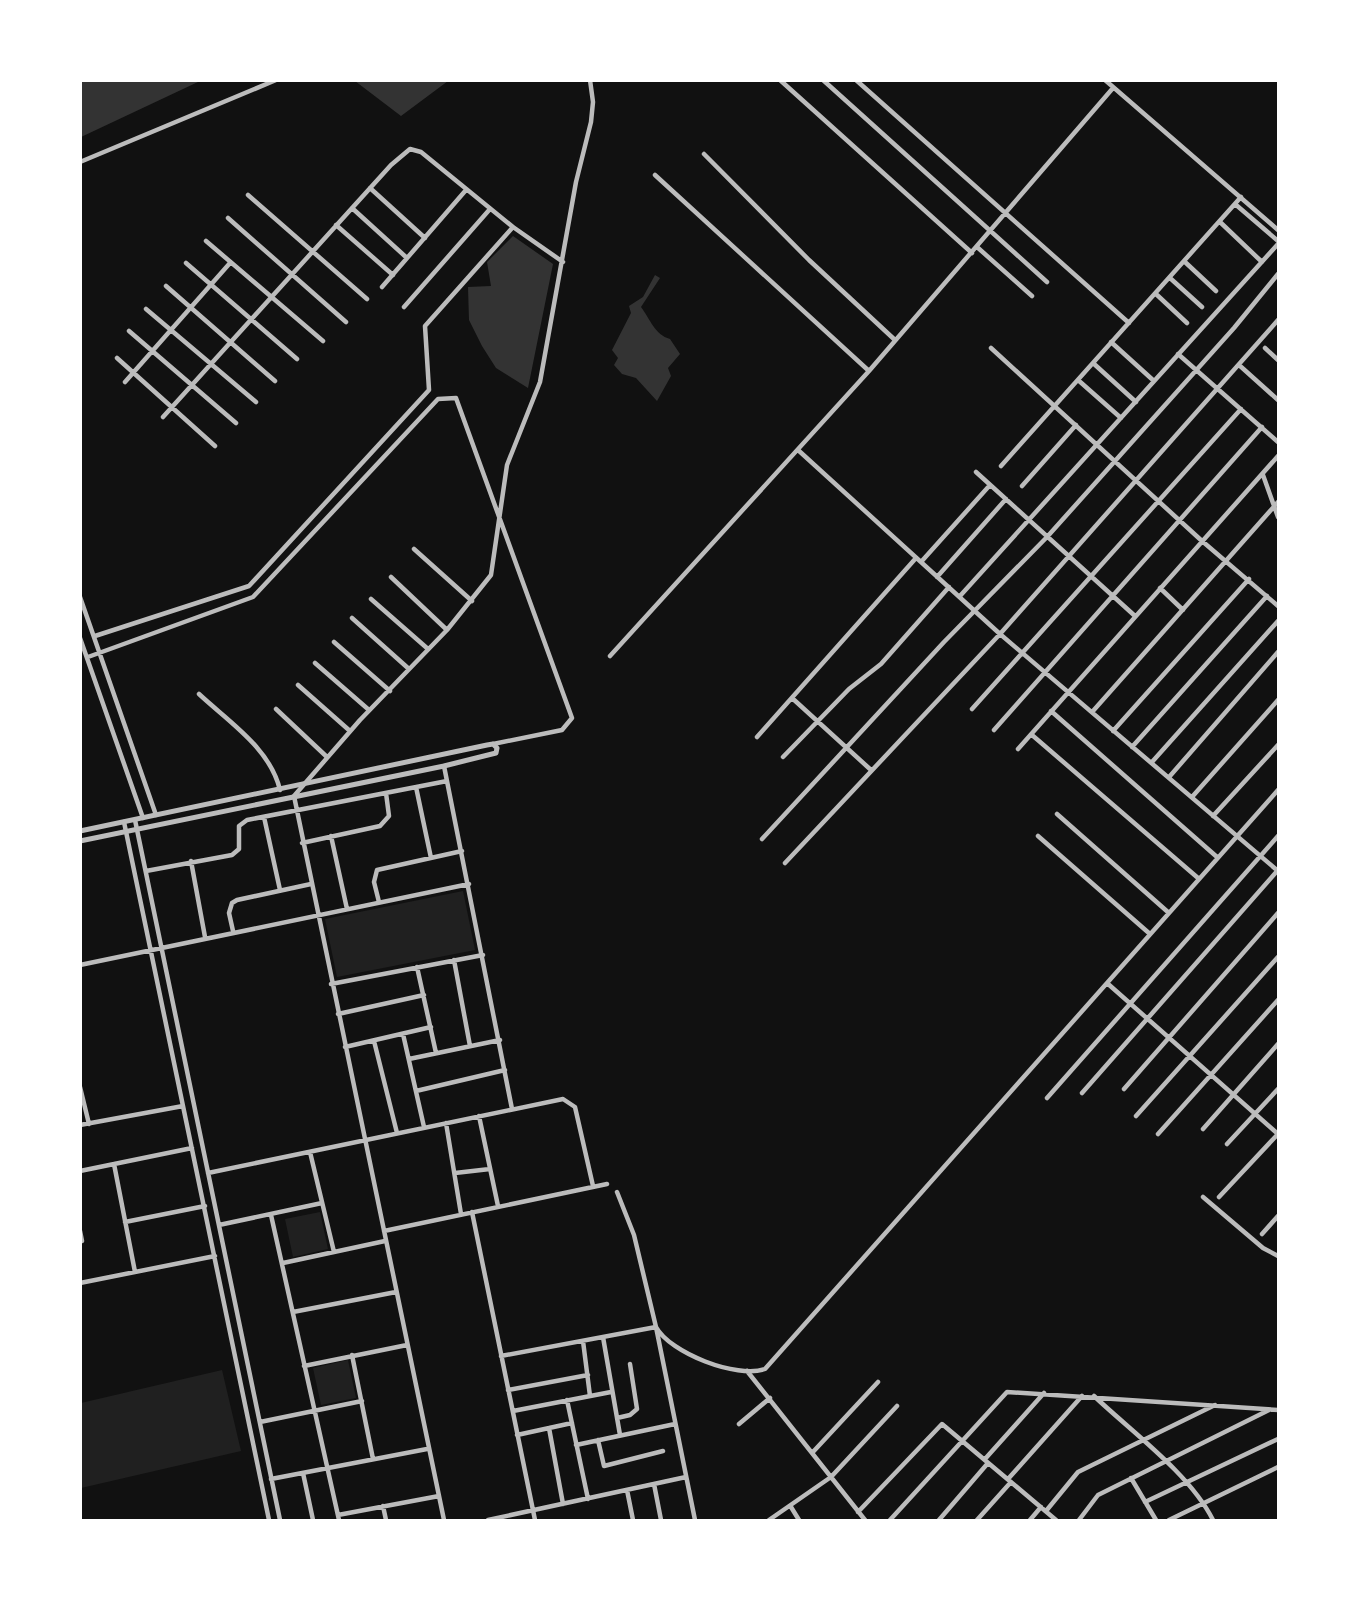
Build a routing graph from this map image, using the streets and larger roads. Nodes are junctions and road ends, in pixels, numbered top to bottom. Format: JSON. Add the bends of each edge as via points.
{"nodes":[{"id":1,"x":276,"y":80,"type":"edge"},
{"id":2,"x":590,"y":80,"type":"edge"},
{"id":3,"x":779,"y":80,"type":"edge"},
{"id":4,"x":823,"y":80,"type":"edge"},
{"id":5,"x":856,"y":80,"type":"edge"},
{"id":6,"x":1105,"y":80,"type":"edge"},
{"id":7,"x":1113,"y":88,"type":"junction"},
{"id":8,"x":704,"y":154,"type":"dead end"},
{"id":9,"x":80,"y":162,"type":"edge"},
{"id":10,"x":655,"y":176,"type":"dead end"},
{"id":11,"x":370,"y":188,"type":"junction"},
{"id":12,"x":466,"y":190,"type":"junction"},
{"id":13,"x":248,"y":195,"type":"dead end"},
{"id":14,"x":1241,"y":197,"type":"junction"},
{"id":15,"x":1235,"y":204,"type":"junction"},
{"id":16,"x":352,"y":208,"type":"junction"},
{"id":17,"x":491,"y":209,"type":"junction"},
{"id":18,"x":1006,"y":215,"type":"junction"},
{"id":19,"x":228,"y":218,"type":"dead end"},
{"id":20,"x":1220,"y":222,"type":"junction"},
{"id":21,"x":336,"y":225,"type":"junction"},
{"id":22,"x":513,"y":227,"type":"junction"},
{"id":23,"x":1279,"y":230,"type":"edge"},
{"id":24,"x":991,"y":232,"type":"junction"},
{"id":25,"x":425,"y":238,"type":"junction"},
{"id":26,"x":206,"y":242,"type":"dead end"},
{"id":27,"x":1279,"y":243,"type":"edge"},
{"id":28,"x":976,"y":247,"type":"junction"},
{"id":29,"x":312,"y":252,"type":"junction"},
{"id":30,"x":972,"y":253,"type":"junction"},
{"id":31,"x":407,"y":258,"type":"junction"},
{"id":32,"x":1185,"y":261,"type":"junction"},
{"id":33,"x":563,"y":262,"type":"junction"},
{"id":34,"x":1262,"y":262,"type":"junction"},
{"id":35,"x":186,"y":263,"type":"dead end"},
{"id":36,"x":230,"y":263,"type":"junction"},
{"id":37,"x":292,"y":274,"type":"junction"},
{"id":38,"x":1279,"y":274,"type":"edge"},
{"id":39,"x":393,"y":275,"type":"junction"},
{"id":40,"x":1170,"y":278,"type":"junction"},
{"id":41,"x":1047,"y":282,"type":"dead end"},
{"id":42,"x":211,"y":285,"type":"junction"},
{"id":43,"x":166,"y":286,"type":"dead end"},
{"id":44,"x":382,"y":287,"type":"dead end"},
{"id":45,"x":1216,"y":291,"type":"dead end"},
{"id":46,"x":1156,"y":294,"type":"junction"},
{"id":47,"x":1032,"y":296,"type":"dead end"},
{"id":48,"x":270,"y":298,"type":"junction"},
{"id":49,"x":366,"y":299,"type":"dead end"},
{"id":50,"x":404,"y":307,"type":"dead end"},
{"id":51,"x":1202,"y":307,"type":"dead end"},
{"id":52,"x":191,"y":308,"type":"junction"},
{"id":53,"x":146,"y":309,"type":"dead end"},
{"id":54,"x":251,"y":320,"type":"junction"},
{"id":55,"x":1279,"y":320,"type":"edge"},
{"id":56,"x":346,"y":322,"type":"dead end"},
{"id":57,"x":1129,"y":323,"type":"junction"},
{"id":58,"x":1187,"y":323,"type":"dead end"},
{"id":59,"x":170,"y":330,"type":"junction"},
{"id":60,"x":129,"y":331,"type":"dead end"},
{"id":61,"x":895,"y":340,"type":"junction"},
{"id":62,"x":323,"y":341,"type":"dead end"},
{"id":63,"x":229,"y":342,"type":"junction"},
{"id":64,"x":1111,"y":342,"type":"junction"},
{"id":65,"x":991,"y":348,"type":"dead end"},
{"id":66,"x":1265,"y":348,"type":"dead end"},
{"id":67,"x":151,"y":350,"type":"junction"},
{"id":68,"x":1178,"y":354,"type":"junction"},
{"id":69,"x":117,"y":358,"type":"dead end"},
{"id":70,"x":297,"y":359,"type":"dead end"},
{"id":71,"x":1279,"y":360,"type":"edge"},
{"id":72,"x":1093,"y":363,"type":"junction"},
{"id":73,"x":210,"y":364,"type":"junction"},
{"id":74,"x":1239,"y":365,"type":"junction"},
{"id":75,"x":1196,"y":369,"type":"junction"},
{"id":76,"x":869,"y":371,"type":"junction"},
{"id":77,"x":132,"y":372,"type":"junction"},
{"id":78,"x":1078,"y":380,"type":"junction"},
{"id":79,"x":1154,"y":381,"type":"junction"},
{"id":80,"x":125,"y":382,"type":"dead end"},
{"id":81,"x":275,"y":382,"type":"dead end"},
{"id":82,"x":191,"y":385,"type":"junction"},
{"id":83,"x":1218,"y":389,"type":"junction"},
{"id":84,"x":1279,"y":400,"type":"edge"},
{"id":85,"x":256,"y":402,"type":"dead end"},
{"id":86,"x":1136,"y":402,"type":"junction"},
{"id":87,"x":1055,"y":406,"type":"junction"},
{"id":88,"x":172,"y":407,"type":"junction"},
{"id":89,"x":1241,"y":409,"type":"junction"},
{"id":90,"x":163,"y":416,"type":"dead end"},
{"id":91,"x":1121,"y":418,"type":"junction"},
{"id":92,"x":236,"y":423,"type":"dead end"},
{"id":93,"x":1076,"y":425,"type":"junction"},
{"id":94,"x":1262,"y":427,"type":"junction"},
{"id":95,"x":1279,"y":442,"type":"edge"},
{"id":96,"x":1098,"y":444,"type":"junction"},
{"id":97,"x":215,"y":446,"type":"dead end"},
{"id":98,"x":798,"y":450,"type":"junction"},
{"id":99,"x":1279,"y":456,"type":"edge"},
{"id":100,"x":1115,"y":459,"type":"junction"},
{"id":101,"x":1001,"y":466,"type":"dead end"},
{"id":102,"x":976,"y":472,"type":"dead end"},
{"id":103,"x":1263,"y":474,"type":"junction"},
{"id":104,"x":1137,"y":478,"type":"junction"},
{"id":105,"x":990,"y":485,"type":"junction"},
{"id":106,"x":1021,"y":485,"type":"dead end"},
{"id":107,"x":1006,"y":499,"type":"junction"},
{"id":108,"x":1159,"y":500,"type":"junction"},
{"id":109,"x":1277,"y":504,"type":"edge"},
{"id":110,"x":499,"y":508,"type":"junction"},
{"id":111,"x":1279,"y":517,"type":"edge"},
{"id":112,"x":1180,"y":519,"type":"junction"},
{"id":113,"x":1030,"y":521,"type":"junction"},
{"id":114,"x":1047,"y":537,"type":"junction"},
{"id":115,"x":1202,"y":541,"type":"junction"},
{"id":116,"x":414,"y":549,"type":"dead end"},
{"id":117,"x":1068,"y":557,"type":"junction"},
{"id":118,"x":918,"y":560,"type":"junction"},
{"id":119,"x":1227,"y":561,"type":"junction"},
{"id":120,"x":391,"y":577,"type":"dead end"},
{"id":121,"x":937,"y":577,"type":"junction"},
{"id":122,"x":1091,"y":577,"type":"junction"},
{"id":123,"x":1249,"y":579,"type":"junction"},
{"id":124,"x":949,"y":587,"type":"junction"},
{"id":125,"x":1160,"y":588,"type":"junction"},
{"id":126,"x":960,"y":596,"type":"junction"},
{"id":127,"x":1112,"y":596,"type":"junction"},
{"id":128,"x":1267,"y":596,"type":"junction"},
{"id":129,"x":80,"y":597,"type":"edge"},
{"id":130,"x":371,"y":599,"type":"dead end"},
{"id":131,"x":472,"y":601,"type":"junction"},
{"id":132,"x":1279,"y":606,"type":"edge"},
{"id":133,"x":1183,"y":610,"type":"junction"},
{"id":134,"x":977,"y":611,"type":"junction"},
{"id":135,"x":1135,"y":616,"type":"junction"},
{"id":136,"x":352,"y":618,"type":"dead end"},
{"id":137,"x":1279,"y":621,"type":"edge"},
{"id":138,"x":447,"y":630,"type":"junction"},
{"id":139,"x":1000,"y":634,"type":"junction"},
{"id":140,"x":95,"y":636,"type":"junction"},
{"id":141,"x":80,"y":638,"type":"edge"},
{"id":142,"x":334,"y":642,"type":"dead end"},
{"id":143,"x":428,"y":649,"type":"junction"},
{"id":144,"x":101,"y":652,"type":"junction"},
{"id":145,"x":1279,"y":652,"type":"edge"},
{"id":146,"x":1023,"y":653,"type":"junction"},
{"id":147,"x":610,"y":656,"type":"dead end"},
{"id":148,"x":88,"y":657,"type":"junction"},
{"id":149,"x":315,"y":663,"type":"dead end"},
{"id":150,"x":409,"y":669,"type":"junction"},
{"id":151,"x":1045,"y":671,"type":"junction"},
{"id":152,"x":298,"y":685,"type":"dead end"},
{"id":153,"x":390,"y":691,"type":"junction"},
{"id":154,"x":1069,"y":691,"type":"junction"},
{"id":155,"x":198,"y":694,"type":"dead end"},
{"id":156,"x":792,"y":698,"type":"junction"},
{"id":157,"x":1279,"y":700,"type":"edge"},
{"id":158,"x":276,"y":709,"type":"dead end"},
{"id":159,"x":972,"y":709,"type":"dead end"},
{"id":160,"x":369,"y":710,"type":"junction"},
{"id":161,"x":1052,"y":711,"type":"junction"},
{"id":162,"x":1093,"y":712,"type":"junction"},
{"id":163,"x":817,"y":720,"type":"junction"},
{"id":164,"x":994,"y":730,"type":"dead end"},
{"id":165,"x":1113,"y":731,"type":"junction"},
{"id":166,"x":350,"y":732,"type":"junction"},
{"id":167,"x":1032,"y":734,"type":"junction"},
{"id":168,"x":757,"y":737,"type":"dead end"},
{"id":169,"x":493,"y":744,"type":"junction"},
{"id":170,"x":1279,"y":745,"type":"edge"},
{"id":171,"x":847,"y":747,"type":"junction"},
{"id":172,"x":1132,"y":747,"type":"junction"},
{"id":173,"x":1018,"y":749,"type":"dead end"},
{"id":174,"x":327,"y":757,"type":"junction"},
{"id":175,"x":783,"y":757,"type":"dead end"},
{"id":176,"x":1152,"y":762,"type":"junction"},
{"id":177,"x":444,"y":766,"type":"junction"},
{"id":178,"x":871,"y":770,"type":"junction"},
{"id":179,"x":1170,"y":776,"type":"junction"},
{"id":180,"x":447,"y":780,"type":"junction"},
{"id":181,"x":303,"y":785,"type":"junction"},
{"id":182,"x":416,"y":787,"type":"junction"},
{"id":183,"x":281,"y":790,"type":"junction"},
{"id":184,"x":1279,"y":790,"type":"edge"},
{"id":185,"x":386,"y":793,"type":"junction"},
{"id":186,"x":294,"y":796,"type":"junction"},
{"id":187,"x":1192,"y":797,"type":"junction"},
{"id":188,"x":296,"y":811,"type":"junction"},
{"id":189,"x":1057,"y":814,"type":"dead end"},
{"id":190,"x":156,"y":815,"type":"junction"},
{"id":191,"x":1213,"y":816,"type":"junction"},
{"id":192,"x":264,"y":817,"type":"junction"},
{"id":193,"x":143,"y":818,"type":"junction"},
{"id":194,"x":135,"y":820,"type":"junction"},
{"id":195,"x":124,"y":822,"type":"junction"},
{"id":196,"x":138,"y":830,"type":"junction"},
{"id":197,"x":80,"y":831,"type":"edge"},
{"id":198,"x":127,"y":832,"type":"junction"},
{"id":199,"x":331,"y":836,"type":"junction"},
{"id":200,"x":1038,"y":836,"type":"dead end"},
{"id":201,"x":1236,"y":836,"type":"junction"},
{"id":202,"x":1279,"y":836,"type":"edge"},
{"id":203,"x":762,"y":839,"type":"dead end"},
{"id":204,"x":80,"y":841,"type":"edge"},
{"id":205,"x":302,"y":843,"type":"junction"},
{"id":206,"x":462,"y":851,"type":"junction"},
{"id":207,"x":1261,"y":855,"type":"junction"},
{"id":208,"x":1217,"y":857,"type":"junction"},
{"id":209,"x":431,"y":858,"type":"junction"},
{"id":210,"x":191,"y":861,"type":"junction"},
{"id":211,"x":785,"y":863,"type":"dead end"},
{"id":212,"x":1278,"y":870,"type":"edge"},
{"id":213,"x":146,"y":872,"type":"junction"},
{"id":214,"x":1198,"y":878,"type":"junction"},
{"id":215,"x":311,"y":884,"type":"junction"},
{"id":216,"x":469,"y":884,"type":"junction"},
{"id":217,"x":280,"y":890,"type":"junction"},
{"id":218,"x":379,"y":902,"type":"junction"},
{"id":219,"x":347,"y":909,"type":"junction"},
{"id":220,"x":1169,"y":913,"type":"junction"},
{"id":221,"x":1279,"y":914,"type":"edge"},
{"id":222,"x":317,"y":915,"type":"junction"},
{"id":223,"x":233,"y":932,"type":"junction"},
{"id":224,"x":1150,"y":934,"type":"junction"},
{"id":225,"x":205,"y":937,"type":"junction"},
{"id":226,"x":162,"y":946,"type":"junction"},
{"id":227,"x":151,"y":948,"type":"junction"},
{"id":228,"x":484,"y":955,"type":"junction"},
{"id":229,"x":1279,"y":957,"type":"edge"},
{"id":230,"x":454,"y":960,"type":"junction"},
{"id":231,"x":80,"y":965,"type":"edge"},
{"id":232,"x":417,"y":967,"type":"junction"},
{"id":233,"x":331,"y":984,"type":"junction"},
{"id":234,"x":1107,"y":984,"type":"junction"},
{"id":235,"x":424,"y":995,"type":"junction"},
{"id":236,"x":1279,"y":1000,"type":"edge"},
{"id":237,"x":1130,"y":1004,"type":"junction"},
{"id":238,"x":338,"y":1014,"type":"junction"},
{"id":239,"x":1147,"y":1019,"type":"junction"},
{"id":240,"x":431,"y":1027,"type":"junction"},
{"id":241,"x":403,"y":1034,"type":"junction"},
{"id":242,"x":1169,"y":1038,"type":"junction"},
{"id":243,"x":500,"y":1040,"type":"junction"},
{"id":244,"x":374,"y":1041,"type":"junction"},
{"id":245,"x":1279,"y":1044,"type":"edge"},
{"id":246,"x":470,"y":1046,"type":"junction"},
{"id":247,"x":345,"y":1047,"type":"junction"},
{"id":248,"x":436,"y":1053,"type":"junction"},
{"id":249,"x":1189,"y":1056,"type":"junction"},
{"id":250,"x":409,"y":1059,"type":"junction"},
{"id":251,"x":505,"y":1070,"type":"junction"},
{"id":252,"x":1211,"y":1075,"type":"junction"},
{"id":253,"x":80,"y":1087,"type":"edge"},
{"id":254,"x":1124,"y":1089,"type":"dead end"},
{"id":255,"x":1279,"y":1089,"type":"edge"},
{"id":256,"x":416,"y":1091,"type":"junction"},
{"id":257,"x":1082,"y":1093,"type":"dead end"},
{"id":258,"x":1234,"y":1095,"type":"junction"},
{"id":259,"x":1047,"y":1098,"type":"dead end"},
{"id":260,"x":183,"y":1106,"type":"junction"},
{"id":261,"x":512,"y":1109,"type":"junction"},
{"id":262,"x":1256,"y":1115,"type":"junction"},
{"id":263,"x":479,"y":1116,"type":"junction"},
{"id":264,"x":1136,"y":1116,"type":"dead end"},
{"id":265,"x":198,"y":1123,"type":"junction"},
{"id":266,"x":446,"y":1123,"type":"junction"},
{"id":267,"x":89,"y":1124,"type":"junction"},
{"id":268,"x":80,"y":1125,"type":"edge"},
{"id":269,"x":187,"y":1125,"type":"junction"},
{"id":270,"x":424,"y":1128,"type":"junction"},
{"id":271,"x":1203,"y":1129,"type":"dead end"},
{"id":272,"x":397,"y":1133,"type":"junction"},
{"id":273,"x":1158,"y":1134,"type":"dead end"},
{"id":274,"x":1278,"y":1134,"type":"edge"},
{"id":275,"x":363,"y":1140,"type":"junction"},
{"id":276,"x":1227,"y":1144,"type":"dead end"},
{"id":277,"x":192,"y":1148,"type":"junction"},
{"id":278,"x":310,"y":1152,"type":"junction"},
{"id":279,"x":114,"y":1164,"type":"junction"},
{"id":280,"x":490,"y":1169,"type":"junction"},
{"id":281,"x":80,"y":1171,"type":"edge"},
{"id":282,"x":208,"y":1173,"type":"junction"},
{"id":283,"x":455,"y":1173,"type":"junction"},
{"id":284,"x":607,"y":1184,"type":"dead end"},
{"id":285,"x":593,"y":1186,"type":"junction"},
{"id":286,"x":617,"y":1192,"type":"dead end"},
{"id":287,"x":1203,"y":1197,"type":"dead end"},
{"id":288,"x":1219,"y":1197,"type":"dead end"},
{"id":289,"x":322,"y":1203,"type":"junction"},
{"id":290,"x":205,"y":1206,"type":"junction"},
{"id":291,"x":498,"y":1206,"type":"junction"},
{"id":292,"x":472,"y":1212,"type":"junction"},
{"id":293,"x":461,"y":1214,"type":"junction"},
{"id":294,"x":271,"y":1215,"type":"junction"},
{"id":295,"x":1279,"y":1216,"type":"edge"},
{"id":296,"x":125,"y":1222,"type":"junction"},
{"id":297,"x":219,"y":1225,"type":"junction"},
{"id":298,"x":80,"y":1231,"type":"edge"},
{"id":299,"x":384,"y":1231,"type":"junction"},
{"id":300,"x":1262,"y":1234,"type":"dead end"},
{"id":301,"x":82,"y":1241,"type":"dead end"},
{"id":302,"x":385,"y":1241,"type":"junction"},
{"id":303,"x":334,"y":1252,"type":"junction"},
{"id":304,"x":215,"y":1256,"type":"junction"},
{"id":305,"x":1279,"y":1256,"type":"edge"},
{"id":306,"x":283,"y":1263,"type":"junction"},
{"id":307,"x":135,"y":1272,"type":"junction"},
{"id":308,"x":80,"y":1283,"type":"edge"},
{"id":309,"x":396,"y":1292,"type":"junction"},
{"id":310,"x":292,"y":1312,"type":"junction"},
{"id":311,"x":656,"y":1327,"type":"junction"},
{"id":312,"x":603,"y":1337,"type":"junction"},
{"id":313,"x":583,"y":1341,"type":"junction"},
{"id":314,"x":407,"y":1345,"type":"junction"},
{"id":315,"x":352,"y":1355,"type":"junction"},
{"id":316,"x":502,"y":1356,"type":"junction"},
{"id":317,"x":629,"y":1364,"type":"dead end"},
{"id":318,"x":304,"y":1366,"type":"junction"},
{"id":319,"x":747,"y":1370,"type":"junction"},
{"id":320,"x":588,"y":1375,"type":"junction"},
{"id":321,"x":878,"y":1381,"type":"dead end"},
{"id":322,"x":508,"y":1390,"type":"junction"},
{"id":323,"x":611,"y":1392,"type":"junction"},
{"id":324,"x":1045,"y":1392,"type":"junction"},
{"id":325,"x":1083,"y":1395,"type":"junction"},
{"id":326,"x":590,"y":1396,"type":"junction"},
{"id":327,"x":1094,"y":1396,"type":"junction"},
{"id":328,"x":770,"y":1398,"type":"junction"},
{"id":329,"x":567,"y":1400,"type":"junction"},
{"id":330,"x":362,"y":1401,"type":"junction"},
{"id":331,"x":1215,"y":1405,"type":"junction"},
{"id":332,"x":897,"y":1406,"type":"dead end"},
{"id":333,"x":1271,"y":1409,"type":"junction"},
{"id":334,"x":1279,"y":1410,"type":"edge"},
{"id":335,"x":314,"y":1411,"type":"junction"},
{"id":336,"x":513,"y":1411,"type":"junction"},
{"id":337,"x":617,"y":1418,"type":"junction"},
{"id":338,"x":260,"y":1422,"type":"junction"},
{"id":339,"x":572,"y":1423,"type":"junction"},
{"id":340,"x":676,"y":1424,"type":"junction"},
{"id":341,"x":739,"y":1424,"type":"dead end"},
{"id":342,"x":549,"y":1427,"type":"junction"},
{"id":343,"x":517,"y":1435,"type":"junction"},
{"id":344,"x":620,"y":1435,"type":"junction"},
{"id":345,"x":962,"y":1439,"type":"junction"},
{"id":346,"x":1279,"y":1439,"type":"edge"},
{"id":347,"x":598,"y":1440,"type":"junction"},
{"id":348,"x":1143,"y":1442,"type":"junction"},
{"id":349,"x":576,"y":1445,"type":"junction"},
{"id":350,"x":427,"y":1449,"type":"junction"},
{"id":351,"x":663,"y":1451,"type":"dead end"},
{"id":352,"x":812,"y":1453,"type":"junction"},
{"id":353,"x":373,"y":1459,"type":"junction"},
{"id":354,"x":987,"y":1461,"type":"junction"},
{"id":355,"x":1165,"y":1463,"type":"junction"},
{"id":356,"x":1279,"y":1467,"type":"edge"},
{"id":357,"x":328,"y":1468,"type":"junction"},
{"id":358,"x":303,"y":1473,"type":"junction"},
{"id":359,"x":687,"y":1477,"type":"junction"},
{"id":360,"x":831,"y":1477,"type":"junction"},
{"id":361,"x":1131,"y":1478,"type":"junction"},
{"id":362,"x":271,"y":1479,"type":"junction"},
{"id":363,"x":1009,"y":1480,"type":"junction"},
{"id":364,"x":654,"y":1484,"type":"junction"},
{"id":365,"x":1186,"y":1484,"type":"junction"},
{"id":366,"x":627,"y":1490,"type":"junction"},
{"id":367,"x":439,"y":1496,"type":"junction"},
{"id":368,"x":587,"y":1499,"type":"junction"},
{"id":369,"x":1145,"y":1502,"type":"junction"},
{"id":370,"x":563,"y":1504,"type":"junction"},
{"id":371,"x":1205,"y":1504,"type":"junction"},
{"id":372,"x":383,"y":1506,"type":"junction"},
{"id":373,"x":791,"y":1507,"type":"junction"},
{"id":374,"x":1043,"y":1509,"type":"junction"},
{"id":375,"x":533,"y":1511,"type":"junction"},
{"id":376,"x":858,"y":1512,"type":"junction"},
{"id":377,"x":339,"y":1518,"type":"edge"},
{"id":378,"x":270,"y":1521,"type":"edge"},
{"id":379,"x":280,"y":1521,"type":"edge"},
{"id":380,"x":313,"y":1521,"type":"edge"},
{"id":381,"x":386,"y":1521,"type":"edge"},
{"id":382,"x":444,"y":1521,"type":"edge"},
{"id":383,"x":488,"y":1521,"type":"edge"},
{"id":384,"x":535,"y":1521,"type":"edge"},
{"id":385,"x":633,"y":1521,"type":"edge"},
{"id":386,"x":662,"y":1521,"type":"edge"},
{"id":387,"x":695,"y":1521,"type":"edge"},
{"id":388,"x":769,"y":1521,"type":"edge"},
{"id":389,"x":799,"y":1521,"type":"edge"},
{"id":390,"x":865,"y":1521,"type":"edge"},
{"id":391,"x":890,"y":1521,"type":"edge"},
{"id":392,"x":939,"y":1521,"type":"edge"},
{"id":393,"x":977,"y":1521,"type":"edge"},
{"id":394,"x":1030,"y":1521,"type":"edge"},
{"id":395,"x":1056,"y":1521,"type":"edge"},
{"id":396,"x":1079,"y":1521,"type":"edge"},
{"id":397,"x":1156,"y":1521,"type":"edge"},
{"id":398,"x":1169,"y":1521,"type":"edge"},
{"id":399,"x":1213,"y":1521,"type":"edge"}],
"edges":[{"from":1,"to":9,"type":"street"},
{"from":2,"to":33,"type":"street","via":[[591,122]]},
{"from":3,"to":30,"type":"street"},
{"from":4,"to":24,"type":"street"},
{"from":5,"to":18,"type":"street"},
{"from":6,"to":7,"type":"street"},
{"from":7,"to":14,"type":"street"},
{"from":7,"to":18,"type":"street"},
{"from":8,"to":61,"type":"street"},
{"from":10,"to":76,"type":"street"},
{"from":11,"to":12,"type":"street","via":[[403,152],[415,149]]},
{"from":11,"to":16,"type":"street"},
{"from":11,"to":25,"type":"street"},
{"from":12,"to":17,"type":"street"},
{"from":12,"to":25,"type":"street"},
{"from":13,"to":29,"type":"street"},
{"from":14,"to":15,"type":"street"},
{"from":14,"to":23,"type":"street"},
{"from":15,"to":20,"type":"street"},
{"from":15,"to":27,"type":"street"},
{"from":16,"to":21,"type":"street"},
{"from":16,"to":31,"type":"street"},
{"from":17,"to":22,"type":"street"},
{"from":17,"to":50,"type":"street"},
{"from":18,"to":24,"type":"street"},
{"from":18,"to":57,"type":"street"},
{"from":19,"to":37,"type":"street"},
{"from":20,"to":32,"type":"street"},
{"from":20,"to":34,"type":"street"},
{"from":21,"to":29,"type":"street"},
{"from":21,"to":39,"type":"street"},
{"from":22,"to":33,"type":"street"},
{"from":22,"to":140,"type":"street","via":[[425,326],[429,390],[249,586]]},
{"from":24,"to":28,"type":"street"},
{"from":24,"to":41,"type":"street"},
{"from":25,"to":31,"type":"street"},
{"from":26,"to":36,"type":"street"},
{"from":27,"to":34,"type":"street"},
{"from":28,"to":30,"type":"street"},
{"from":28,"to":47,"type":"street"},
{"from":29,"to":37,"type":"street"},
{"from":29,"to":49,"type":"street"},
{"from":30,"to":61,"type":"street"},
{"from":31,"to":39,"type":"street"},
{"from":32,"to":40,"type":"street"},
{"from":32,"to":45,"type":"street"},
{"from":33,"to":110,"type":"street","via":[[540,382],[507,465]]},
{"from":34,"to":68,"type":"street"},
{"from":35,"to":42,"type":"street"},
{"from":36,"to":42,"type":"street"},
{"from":36,"to":48,"type":"street"},
{"from":37,"to":48,"type":"street"},
{"from":37,"to":56,"type":"street"},
{"from":38,"to":75,"type":"street"},
{"from":39,"to":44,"type":"street"},
{"from":40,"to":46,"type":"street"},
{"from":40,"to":51,"type":"street"},
{"from":42,"to":52,"type":"street"},
{"from":42,"to":54,"type":"street"},
{"from":43,"to":52,"type":"street"},
{"from":46,"to":57,"type":"street"},
{"from":46,"to":58,"type":"street"},
{"from":48,"to":54,"type":"street"},
{"from":48,"to":62,"type":"street"},
{"from":52,"to":59,"type":"street"},
{"from":52,"to":63,"type":"street"},
{"from":53,"to":59,"type":"street"},
{"from":54,"to":63,"type":"street"},
{"from":54,"to":70,"type":"street"},
{"from":55,"to":74,"type":"street"},
{"from":57,"to":64,"type":"street"},
{"from":59,"to":67,"type":"street"},
{"from":59,"to":73,"type":"street"},
{"from":60,"to":67,"type":"street"},
{"from":61,"to":76,"type":"street"},
{"from":63,"to":73,"type":"street"},
{"from":63,"to":81,"type":"street"},
{"from":64,"to":72,"type":"street"},
{"from":64,"to":79,"type":"street"},
{"from":65,"to":87,"type":"street"},
{"from":66,"to":71,"type":"street"},
{"from":67,"to":77,"type":"street"},
{"from":67,"to":82,"type":"street"},
{"from":68,"to":75,"type":"street"},
{"from":68,"to":79,"type":"street"},
{"from":69,"to":77,"type":"street"},
{"from":72,"to":78,"type":"street"},
{"from":72,"to":86,"type":"street"},
{"from":73,"to":82,"type":"street"},
{"from":73,"to":85,"type":"street"},
{"from":74,"to":83,"type":"street"},
{"from":74,"to":84,"type":"street"},
{"from":75,"to":83,"type":"street"},
{"from":75,"to":100,"type":"street"},
{"from":76,"to":98,"type":"street"},
{"from":77,"to":80,"type":"street"},
{"from":77,"to":88,"type":"street"},
{"from":78,"to":87,"type":"street"},
{"from":78,"to":91,"type":"street"},
{"from":79,"to":86,"type":"street"},
{"from":82,"to":88,"type":"street"},
{"from":82,"to":92,"type":"street"},
{"from":83,"to":89,"type":"street"},
{"from":83,"to":104,"type":"street"},
{"from":86,"to":91,"type":"street"},
{"from":87,"to":93,"type":"street"},
{"from":87,"to":101,"type":"street"},
{"from":88,"to":90,"type":"street"},
{"from":88,"to":97,"type":"street"},
{"from":89,"to":94,"type":"street"},
{"from":89,"to":108,"type":"street"},
{"from":91,"to":96,"type":"street"},
{"from":93,"to":96,"type":"street"},
{"from":93,"to":106,"type":"street"},
{"from":94,"to":95,"type":"street"},
{"from":94,"to":112,"type":"street"},
{"from":96,"to":100,"type":"street"},
{"from":96,"to":113,"type":"street"},
{"from":98,"to":118,"type":"street"},
{"from":98,"to":147,"type":"street"},
{"from":99,"to":103,"type":"street"},
{"from":100,"to":104,"type":"street"},
{"from":100,"to":114,"type":"street"},
{"from":102,"to":105,"type":"street"},
{"from":103,"to":109,"type":"street"},
{"from":103,"to":115,"type":"street"},
{"from":104,"to":108,"type":"street"},
{"from":104,"to":117,"type":"street"},
{"from":105,"to":107,"type":"street"},
{"from":105,"to":118,"type":"street"},
{"from":107,"to":113,"type":"street"},
{"from":107,"to":121,"type":"street"},
{"from":108,"to":112,"type":"street"},
{"from":108,"to":122,"type":"street"},
{"from":109,"to":111,"type":"street"},
{"from":109,"to":119,"type":"street"},
{"from":110,"to":131,"type":"street","via":[[494,567]]},
{"from":110,"to":144,"type":"street","via":[[456,398],[438,399],[253,597]]},
{"from":110,"to":169,"type":"street","via":[[572,718],[562,730]]},
{"from":112,"to":115,"type":"street"},
{"from":112,"to":127,"type":"street"},
{"from":113,"to":114,"type":"street"},
{"from":113,"to":126,"type":"street"},
{"from":114,"to":117,"type":"street"},
{"from":114,"to":134,"type":"street"},
{"from":115,"to":119,"type":"street"},
{"from":115,"to":125,"type":"street"},
{"from":116,"to":131,"type":"street"},
{"from":117,"to":122,"type":"street"},
{"from":117,"to":139,"type":"street"},
{"from":118,"to":121,"type":"street"},
{"from":118,"to":156,"type":"street"},
{"from":119,"to":123,"type":"street"},
{"from":119,"to":133,"type":"street"},
{"from":120,"to":138,"type":"street"},
{"from":121,"to":124,"type":"street"},
{"from":122,"to":127,"type":"street"},
{"from":122,"to":146,"type":"street"},
{"from":123,"to":128,"type":"street"},
{"from":123,"to":165,"type":"street"},
{"from":124,"to":126,"type":"street"},
{"from":124,"to":163,"type":"street","via":[[881,664]]},
{"from":125,"to":133,"type":"street"},
{"from":125,"to":135,"type":"street"},
{"from":126,"to":134,"type":"street"},
{"from":127,"to":135,"type":"street"},
{"from":127,"to":151,"type":"street"},
{"from":128,"to":132,"type":"street"},
{"from":128,"to":172,"type":"street"},
{"from":129,"to":140,"type":"street"},
{"from":130,"to":143,"type":"street"},
{"from":131,"to":138,"type":"street"},
{"from":133,"to":162,"type":"street"},
{"from":134,"to":139,"type":"street"},
{"from":134,"to":171,"type":"street"},
{"from":135,"to":154,"type":"street"},
{"from":136,"to":150,"type":"street"},
{"from":137,"to":176,"type":"street"},
{"from":138,"to":143,"type":"street"},
{"from":139,"to":146,"type":"street"},
{"from":139,"to":178,"type":"street"},
{"from":140,"to":144,"type":"street"},
{"from":141,"to":148,"type":"street"},
{"from":142,"to":153,"type":"street"},
{"from":143,"to":150,"type":"street"},
{"from":144,"to":148,"type":"street"},
{"from":144,"to":190,"type":"street"},
{"from":145,"to":179,"type":"street"},
{"from":146,"to":151,"type":"street"},
{"from":146,"to":159,"type":"street"},
{"from":148,"to":193,"type":"street"},
{"from":149,"to":160,"type":"street"},
{"from":150,"to":153,"type":"street"},
{"from":151,"to":154,"type":"street"},
{"from":151,"to":164,"type":"street"},
{"from":152,"to":166,"type":"street"},
{"from":153,"to":160,"type":"street"},
{"from":154,"to":161,"type":"street"},
{"from":154,"to":162,"type":"street"},
{"from":155,"to":183,"type":"street","via":[[267,757]]},
{"from":156,"to":163,"type":"street"},
{"from":156,"to":168,"type":"street"},
{"from":157,"to":187,"type":"street"},
{"from":158,"to":174,"type":"street"},
{"from":160,"to":166,"type":"street"},
{"from":161,"to":167,"type":"street"},
{"from":161,"to":208,"type":"street"},
{"from":162,"to":165,"type":"street"},
{"from":163,"to":171,"type":"street"},
{"from":163,"to":175,"type":"street"},
{"from":165,"to":172,"type":"street"},
{"from":166,"to":174,"type":"street"},
{"from":167,"to":173,"type":"street"},
{"from":167,"to":214,"type":"street"},
{"from":169,"to":177,"type":"street","via":[[496,753]]},
{"from":169,"to":181,"type":"street"},
{"from":170,"to":191,"type":"street"},
{"from":171,"to":178,"type":"street"},
{"from":171,"to":203,"type":"street"},
{"from":172,"to":176,"type":"street"},
{"from":174,"to":181,"type":"street"},
{"from":176,"to":179,"type":"street"},
{"from":177,"to":180,"type":"street"},
{"from":177,"to":186,"type":"street"},
{"from":178,"to":211,"type":"street"},
{"from":179,"to":187,"type":"street"},
{"from":180,"to":182,"type":"street"},
{"from":180,"to":206,"type":"street"},
{"from":181,"to":183,"type":"street"},
{"from":181,"to":186,"type":"street"},
{"from":182,"to":185,"type":"street"},
{"from":182,"to":209,"type":"street"},
{"from":183,"to":190,"type":"street"},
{"from":184,"to":201,"type":"street"},
{"from":185,"to":188,"type":"street"},
{"from":185,"to":199,"type":"street","via":[[387,821]]},
{"from":186,"to":188,"type":"street"},
{"from":186,"to":196,"type":"street"},
{"from":187,"to":191,"type":"street"},
{"from":188,"to":192,"type":"street"},
{"from":188,"to":205,"type":"street"},
{"from":189,"to":220,"type":"street"},
{"from":190,"to":193,"type":"street"},
{"from":191,"to":201,"type":"street"},
{"from":192,"to":210,"type":"street","via":[[242,823],[237,852]]},
{"from":192,"to":217,"type":"street"},
{"from":193,"to":194,"type":"street"},
{"from":194,"to":195,"type":"street"},
{"from":194,"to":196,"type":"street"},
{"from":195,"to":197,"type":"street"},
{"from":195,"to":198,"type":"street"},
{"from":196,"to":198,"type":"street"},
{"from":196,"to":213,"type":"street"},
{"from":198,"to":204,"type":"street"},
{"from":198,"to":227,"type":"street"},
{"from":199,"to":205,"type":"street"},
{"from":199,"to":219,"type":"street"},
{"from":200,"to":224,"type":"street"},
{"from":201,"to":207,"type":"street"},
{"from":201,"to":208,"type":"street"},
{"from":202,"to":207,"type":"street"},
{"from":205,"to":215,"type":"street"},
{"from":206,"to":209,"type":"street"},
{"from":206,"to":216,"type":"street"},
{"from":207,"to":212,"type":"street"},
{"from":207,"to":237,"type":"street"},
{"from":208,"to":214,"type":"street"},
{"from":209,"to":218,"type":"street","via":[[377,870],[374,882]]},
{"from":210,"to":213,"type":"street"},
{"from":210,"to":225,"type":"street"},
{"from":212,"to":239,"type":"street"},
{"from":213,"to":226,"type":"street"},
{"from":214,"to":220,"type":"street"},
{"from":215,"to":217,"type":"street"},
{"from":215,"to":222,"type":"street"},
{"from":216,"to":218,"type":"street"},
{"from":216,"to":228,"type":"street"},
{"from":217,"to":223,"type":"street","via":[[232,903]]},
{"from":218,"to":219,"type":"street"},
{"from":219,"to":222,"type":"street"},
{"from":220,"to":224,"type":"street"},
{"from":221,"to":242,"type":"street"},
{"from":222,"to":223,"type":"street"},
{"from":222,"to":233,"type":"street"},
{"from":223,"to":225,"type":"street"},
{"from":224,"to":234,"type":"street"},
{"from":225,"to":226,"type":"street"},
{"from":226,"to":227,"type":"street"},
{"from":226,"to":265,"type":"street"},
{"from":227,"to":231,"type":"street"},
{"from":227,"to":260,"type":"street"},
{"from":228,"to":230,"type":"street"},
{"from":228,"to":243,"type":"street"},
{"from":229,"to":249,"type":"street"},
{"from":230,"to":232,"type":"street"},
{"from":230,"to":246,"type":"street"},
{"from":232,"to":233,"type":"street"},
{"from":232,"to":235,"type":"street"},
{"from":233,"to":238,"type":"street"},
{"from":234,"to":237,"type":"street"},
{"from":234,"to":319,"type":"street","via":[[771,1364],[758,1371]]},
{"from":235,"to":238,"type":"street"},
{"from":235,"to":240,"type":"street"},
{"from":236,"to":252,"type":"street"},
{"from":237,"to":239,"type":"street"},
{"from":237,"to":259,"type":"street"},
{"from":238,"to":247,"type":"street"},
{"from":239,"to":242,"type":"street"},
{"from":239,"to":257,"type":"street"},
{"from":240,"to":241,"type":"street"},
{"from":240,"to":248,"type":"street"},
{"from":241,"to":244,"type":"street"},
{"from":241,"to":250,"type":"street"},
{"from":242,"to":249,"type":"street"},
{"from":242,"to":254,"type":"street"},
{"from":243,"to":246,"type":"street"},
{"from":243,"to":251,"type":"street"},
{"from":244,"to":247,"type":"street"},
{"from":244,"to":272,"type":"street"},
{"from":245,"to":258,"type":"street"},
{"from":246,"to":248,"type":"street"},
{"from":247,"to":275,"type":"street"},
{"from":248,"to":250,"type":"street"},
{"from":249,"to":252,"type":"street"},
{"from":249,"to":264,"type":"street"},
{"from":250,"to":256,"type":"street"},
{"from":251,"to":256,"type":"street"},
{"from":251,"to":261,"type":"street"},
{"from":252,"to":258,"type":"street"},
{"from":252,"to":273,"type":"street"},
{"from":253,"to":267,"type":"street"},
{"from":255,"to":262,"type":"street"},
{"from":256,"to":270,"type":"street"},
{"from":258,"to":262,"type":"street"},
{"from":258,"to":271,"type":"street"},
{"from":260,"to":267,"type":"street"},
{"from":260,"to":269,"type":"street"},
{"from":261,"to":263,"type":"street"},
{"from":261,"to":285,"type":"street","via":[[564,1099],[570,1102],[575,1107]]},
{"from":262,"to":274,"type":"street"},
{"from":262,"to":276,"type":"street"},
{"from":263,"to":266,"type":"street"},
{"from":263,"to":280,"type":"street"},
{"from":265,"to":269,"type":"street"},
{"from":265,"to":282,"type":"street"},
{"from":266,"to":270,"type":"street"},
{"from":266,"to":283,"type":"street"},
{"from":267,"to":268,"type":"street"},
{"from":269,"to":277,"type":"street"},
{"from":270,"to":272,"type":"street"},
{"from":272,"to":275,"type":"street"},
{"from":274,"to":288,"type":"street"},
{"from":275,"to":278,"type":"street"},
{"from":275,"to":299,"type":"street"},
{"from":277,"to":279,"type":"street"},
{"from":277,"to":290,"type":"street"},
{"from":278,"to":282,"type":"street"},
{"from":278,"to":289,"type":"street"},
{"from":279,"to":281,"type":"street"},
{"from":279,"to":296,"type":"street"},
{"from":280,"to":283,"type":"street"},
{"from":280,"to":291,"type":"street"},
{"from":282,"to":297,"type":"street"},
{"from":283,"to":293,"type":"street"},
{"from":284,"to":285,"type":"street"},
{"from":285,"to":291,"type":"street"},
{"from":286,"to":311,"type":"street","via":[[634,1235]]},
{"from":287,"to":305,"type":"street"},
{"from":289,"to":294,"type":"street"},
{"from":289,"to":303,"type":"street"},
{"from":290,"to":296,"type":"street"},
{"from":290,"to":304,"type":"street"},
{"from":291,"to":292,"type":"street"},
{"from":292,"to":293,"type":"street"},
{"from":292,"to":316,"type":"street"},
{"from":293,"to":299,"type":"street"},
{"from":294,"to":297,"type":"street"},
{"from":294,"to":306,"type":"street"},
{"from":295,"to":300,"type":"street"},
{"from":296,"to":307,"type":"street"},
{"from":297,"to":338,"type":"street"},
{"from":298,"to":301,"type":"street"},
{"from":299,"to":302,"type":"street"},
{"from":302,"to":303,"type":"street"},
{"from":302,"to":309,"type":"street"},
{"from":303,"to":306,"type":"street"},
{"from":304,"to":307,"type":"street"},
{"from":304,"to":378,"type":"street"},
{"from":306,"to":310,"type":"street"},
{"from":307,"to":308,"type":"street"},
{"from":309,"to":310,"type":"street"},
{"from":309,"to":314,"type":"street"},
{"from":310,"to":318,"type":"street"},
{"from":311,"to":312,"type":"street"},
{"from":311,"to":319,"type":"street","via":[[670,1345],[686,1354]]},
{"from":311,"to":340,"type":"street"},
{"from":312,"to":313,"type":"street"},
{"from":312,"to":323,"type":"street"},
{"from":313,"to":316,"type":"street"},
{"from":313,"to":320,"type":"street"},
{"from":314,"to":315,"type":"street"},
{"from":314,"to":350,"type":"street"},
{"from":315,"to":318,"type":"street"},
{"from":315,"to":330,"type":"street"},
{"from":316,"to":322,"type":"street"},
{"from":317,"to":337,"type":"street","via":[[637,1409]]},
{"from":318,"to":335,"type":"street"},
{"from":319,"to":328,"type":"street"},
{"from":320,"to":322,"type":"street"},
{"from":320,"to":326,"type":"street"},
{"from":321,"to":352,"type":"street"},
{"from":322,"to":336,"type":"street"},
{"from":323,"to":326,"type":"street"},
{"from":323,"to":337,"type":"street"},
{"from":324,"to":325,"type":"street"},
{"from":324,"to":345,"type":"street","via":[[1007,1392]]},
{"from":324,"to":354,"type":"street"},
{"from":325,"to":327,"type":"street"},
{"from":325,"to":363,"type":"street"},
{"from":326,"to":329,"type":"street"},
{"from":327,"to":331,"type":"street"},
{"from":327,"to":348,"type":"street"},
{"from":328,"to":341,"type":"street"},
{"from":328,"to":352,"type":"street"},
{"from":329,"to":336,"type":"street"},
{"from":329,"to":339,"type":"street"},
{"from":330,"to":335,"type":"street"},
{"from":330,"to":353,"type":"street"},
{"from":331,"to":333,"type":"street"},
{"from":331,"to":348,"type":"street"},
{"from":332,"to":360,"type":"street"},
{"from":333,"to":334,"type":"street"},
{"from":333,"to":355,"type":"street"},
{"from":335,"to":338,"type":"street"},
{"from":335,"to":357,"type":"street"},
{"from":336,"to":343,"type":"street"},
{"from":337,"to":344,"type":"street"},
{"from":338,"to":362,"type":"street"},
{"from":339,"to":342,"type":"street"},
{"from":339,"to":349,"type":"street"},
{"from":340,"to":344,"type":"street"},
{"from":340,"to":359,"type":"street"},
{"from":342,"to":343,"type":"street"},
{"from":342,"to":370,"type":"street"},
{"from":343,"to":375,"type":"street"},
{"from":344,"to":347,"type":"street"},
{"from":345,"to":354,"type":"street"},
{"from":345,"to":376,"type":"street","via":[[946,1424],[937,1426]]},
{"from":345,"to":391,"type":"street"},
{"from":346,"to":365,"type":"street"},
{"from":347,"to":349,"type":"street"},
{"from":347,"to":351,"type":"street","via":[[604,1466]]},
{"from":348,"to":355,"type":"street"},
{"from":348,"to":374,"type":"street","via":[[1078,1472]]},
{"from":349,"to":368,"type":"street"},
{"from":350,"to":353,"type":"street"},
{"from":350,"to":367,"type":"street"},
{"from":352,"to":360,"type":"street"},
{"from":353,"to":357,"type":"street"},
{"from":354,"to":363,"type":"street"},
{"from":354,"to":392,"type":"street"},
{"from":355,"to":361,"type":"street"},
{"from":355,"to":365,"type":"street"},
{"from":356,"to":371,"type":"street"},
{"from":357,"to":358,"type":"street"},
{"from":357,"to":377,"type":"street"},
{"from":358,"to":362,"type":"street"},
{"from":358,"to":380,"type":"street"},
{"from":359,"to":364,"type":"street"},
{"from":359,"to":387,"type":"street"},
{"from":360,"to":373,"type":"street"},
{"from":360,"to":376,"type":"street"},
{"from":361,"to":369,"type":"street"},
{"from":361,"to":396,"type":"street","via":[[1098,1495]]},
{"from":362,"to":379,"type":"street"},
{"from":363,"to":374,"type":"street"},
{"from":363,"to":393,"type":"street"},
{"from":364,"to":366,"type":"street"},
{"from":364,"to":386,"type":"street"},
{"from":365,"to":369,"type":"street"},
{"from":365,"to":371,"type":"street"},
{"from":366,"to":368,"type":"street"},
{"from":366,"to":385,"type":"street"},
{"from":367,"to":372,"type":"street"},
{"from":367,"to":382,"type":"street"},
{"from":368,"to":370,"type":"street"},
{"from":369,"to":397,"type":"street"},
{"from":370,"to":375,"type":"street"},
{"from":371,"to":398,"type":"street"},
{"from":371,"to":399,"type":"street"},
{"from":372,"to":377,"type":"street"},
{"from":372,"to":381,"type":"street"},
{"from":373,"to":388,"type":"street"},
{"from":373,"to":389,"type":"street"},
{"from":374,"to":394,"type":"street"},
{"from":374,"to":395,"type":"street"},
{"from":375,"to":383,"type":"street"},
{"from":375,"to":384,"type":"street"},
{"from":376,"to":390,"type":"street"}]}
